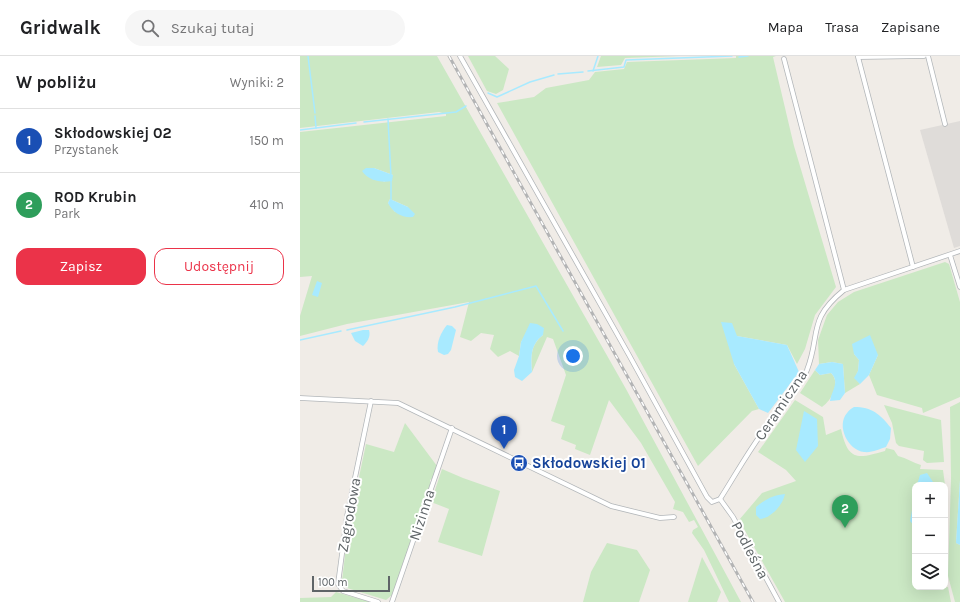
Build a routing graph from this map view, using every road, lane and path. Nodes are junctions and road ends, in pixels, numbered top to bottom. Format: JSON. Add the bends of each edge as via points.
{"nodes":[{"id":1,"x":460,"y":56,"type":"edge"},
{"id":2,"x":924,"y":56,"type":"edge"},
{"id":3,"x":928,"y":56,"type":"edge"},
{"id":4,"x":784,"y":59,"type":"dead end"},
{"id":5,"x":945,"y":124,"type":"dead end"},
{"id":6,"x":960,"y":251,"type":"edge"},
{"id":7,"x":950,"y":255,"type":"junction"},
{"id":8,"x":912,"y":267,"type":"junction"},
{"id":9,"x":960,"y":287,"type":"edge"},
{"id":10,"x":844,"y":290,"type":"junction"},
{"id":11,"x":300,"y":398,"type":"edge"},
{"id":12,"x":371,"y":401,"type":"junction"},
{"id":13,"x":452,"y":428,"type":"junction"},
{"id":14,"x":720,"y":499,"type":"junction"},
{"id":15,"x":674,"y":517,"type":"dead end"},
{"id":16,"x":378,"y":602,"type":"edge"},
{"id":17,"x":392,"y":602,"type":"edge"},
{"id":18,"x":779,"y":602,"type":"edge"}],
"edges":[{"from":1,"to":14,"type":"street","via":[[707,497],[713,502]]},
{"from":2,"to":8,"type":"street","via":[[858,57]]},
{"from":3,"to":5,"type":"street"},
{"from":4,"to":10,"type":"street"},
{"from":6,"to":7,"type":"street","name":"Ceramiczna"},
{"from":7,"to":8,"type":"street","name":"Ceramiczna"},
{"from":7,"to":9,"type":"street"},
{"from":8,"to":10,"type":"street","name":"Ceramiczna"},
{"from":10,"to":14,"type":"street","name":"Ceramiczna","via":[[830,301],[822,312],[807,371],[761,435]]},
{"from":11,"to":12,"type":"street"},
{"from":12,"to":13,"type":"street","via":[[404,405]]},
{"from":12,"to":16,"type":"street","name":"Zagrodowa","via":[[347,516],[338,584],[343,591]]},
{"from":13,"to":15,"type":"street","via":[[611,506],[660,518]]},
{"from":13,"to":17,"type":"street","name":"Nizinna"},
{"from":14,"to":18,"type":"street","name":"Podleśna","via":[[733,517]]}]}
